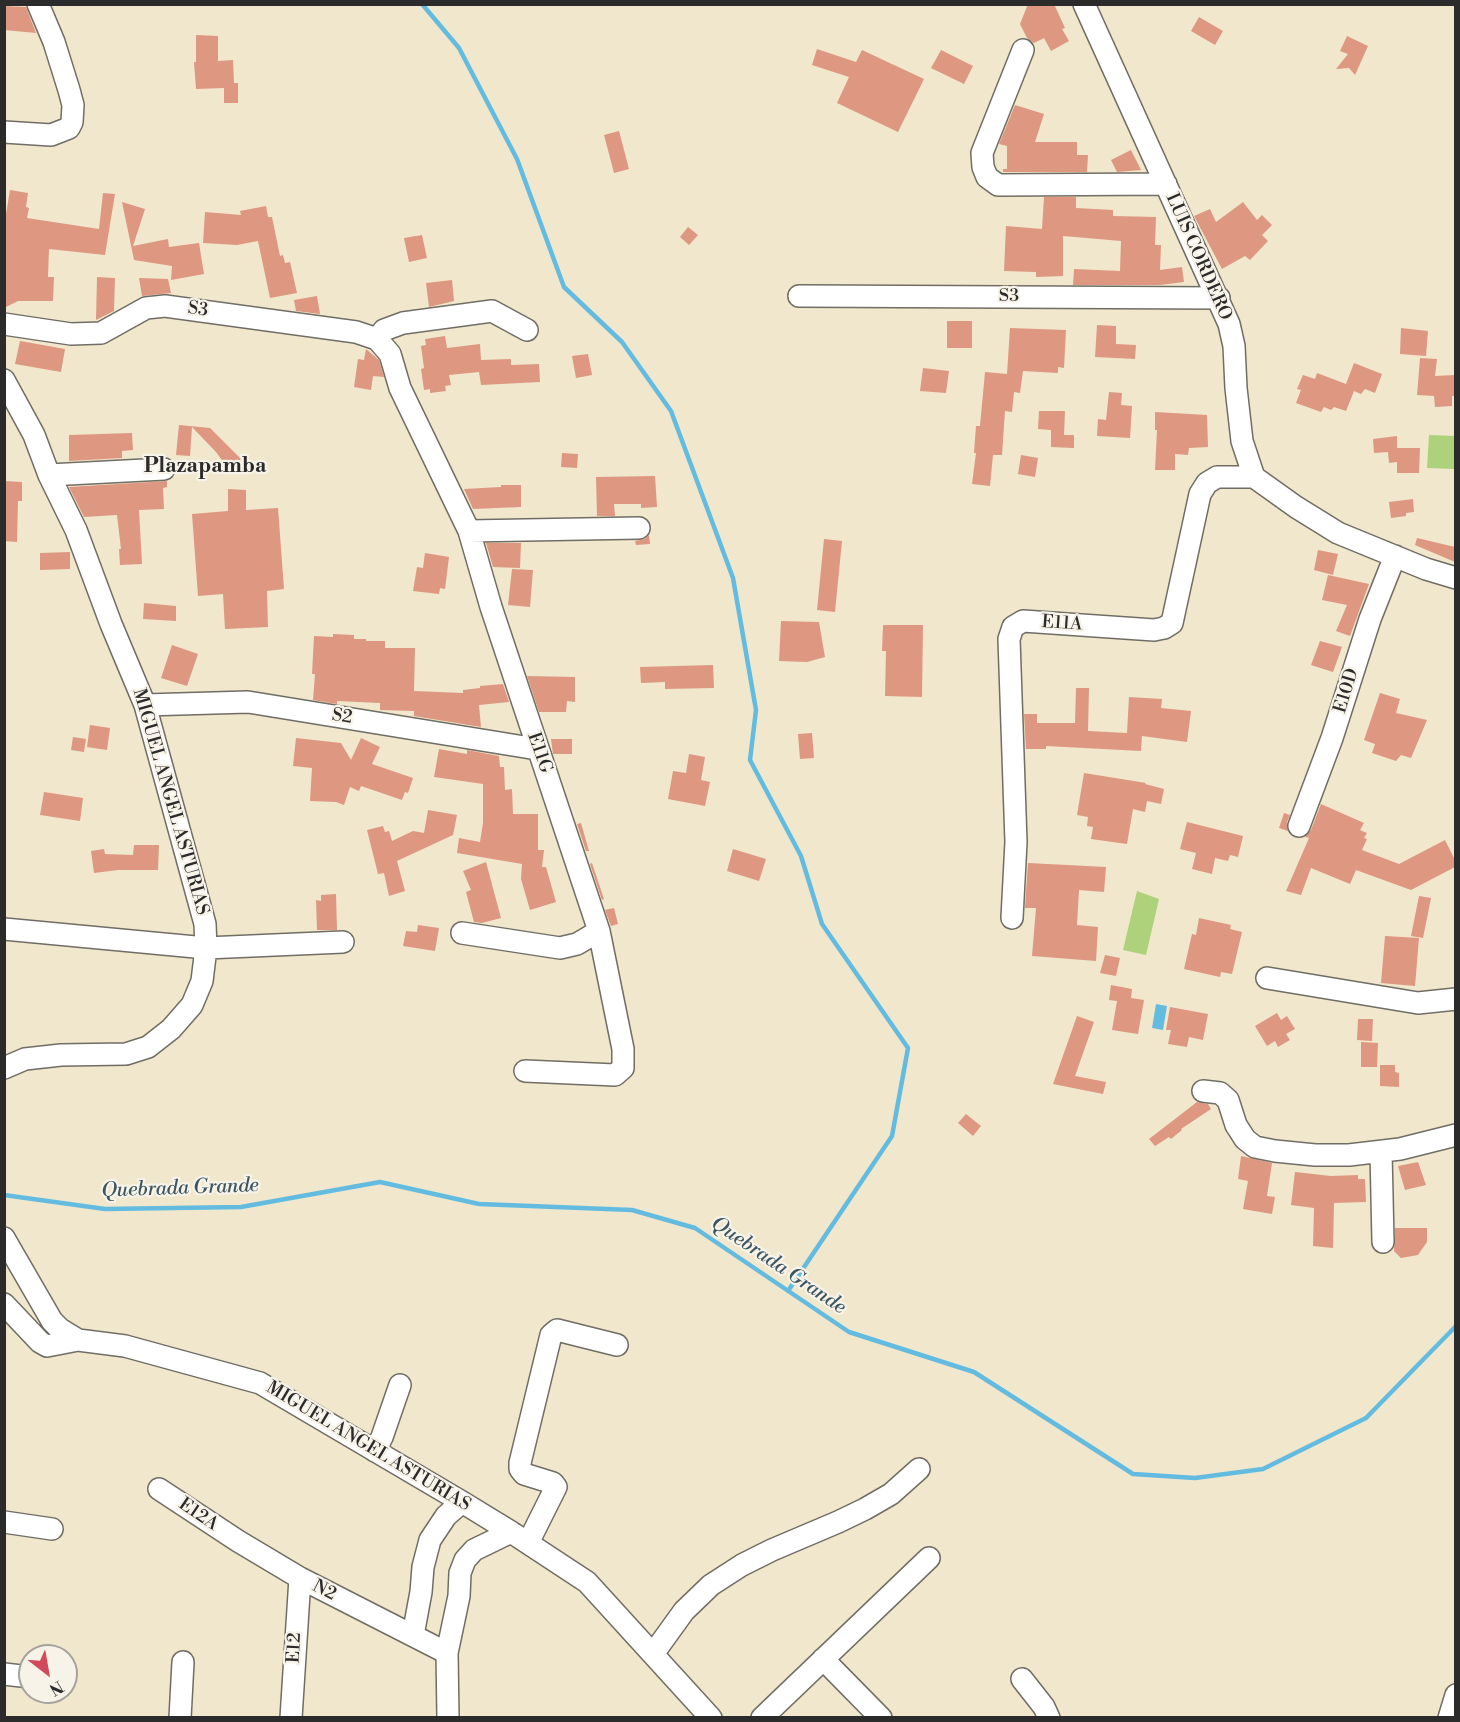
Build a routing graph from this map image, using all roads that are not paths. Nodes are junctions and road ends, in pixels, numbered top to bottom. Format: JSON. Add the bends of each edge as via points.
{"nodes":[{"id":1,"x":39,"y":4,"type":"edge"},
{"id":2,"x":1084,"y":4,"type":"edge"},
{"id":3,"x":1023,"y":50,"type":"dead end"},
{"id":4,"x":4,"y":132,"type":"edge"},
{"id":5,"x":1166,"y":184,"type":"junction"},
{"id":6,"x":799,"y":296,"type":"dead end"},
{"id":7,"x":1219,"y":298,"type":"junction"},
{"id":8,"x":4,"y":324,"type":"edge"},
{"id":9,"x":527,"y":330,"type":"dead end"},
{"id":10,"x":383,"y":346,"type":"junction"},
{"id":11,"x":4,"y":380,"type":"edge"},
{"id":12,"x":164,"y":470,"type":"dead end"},
{"id":13,"x":49,"y":475,"type":"junction"},
{"id":14,"x":1254,"y":477,"type":"junction"},
{"id":15,"x":639,"y":528,"type":"dead end"},
{"id":16,"x":469,"y":531,"type":"junction"},
{"id":17,"x":1395,"y":556,"type":"junction"},
{"id":18,"x":1455,"y":578,"type":"edge"},
{"id":19,"x":145,"y":705,"type":"junction"},
{"id":20,"x":537,"y":749,"type":"junction"},
{"id":21,"x":1299,"y":826,"type":"dead end"},
{"id":22,"x":1012,"y":918,"type":"dead end"},
{"id":23,"x":4,"y":929,"type":"edge"},
{"id":24,"x":599,"y":931,"type":"junction"},
{"id":25,"x":462,"y":933,"type":"dead end"},
{"id":26,"x":343,"y":942,"type":"dead end"},
{"id":27,"x":206,"y":948,"type":"junction"},
{"id":28,"x":1267,"y":978,"type":"dead end"},
{"id":29,"x":1455,"y":999,"type":"edge"},
{"id":30,"x":4,"y":1068,"type":"edge"},
{"id":31,"x":525,"y":1071,"type":"dead end"},
{"id":32,"x":1203,"y":1091,"type":"dead end"},
{"id":33,"x":1455,"y":1135,"type":"edge"},
{"id":34,"x":1381,"y":1152,"type":"junction"},
{"id":35,"x":6,"y":1242,"type":"edge"},
{"id":36,"x":1383,"y":1242,"type":"dead end"},
{"id":37,"x":4,"y":1304,"type":"edge"},
{"id":38,"x":78,"y":1340,"type":"junction"},
{"id":39,"x":616,"y":1345,"type":"dead end"},
{"id":40,"x":400,"y":1385,"type":"dead end"},
{"id":41,"x":375,"y":1451,"type":"junction"},
{"id":42,"x":919,"y":1469,"type":"dead end"},
{"id":43,"x":159,"y":1489,"type":"dead end"},
{"id":44,"x":462,"y":1502,"type":"junction"},
{"id":45,"x":4,"y":1522,"type":"edge"},
{"id":46,"x":52,"y":1529,"type":"dead end"},
{"id":47,"x":520,"y":1537,"type":"junction"},
{"id":48,"x":238,"y":1541,"type":"joint"},
{"id":49,"x":929,"y":1558,"type":"dead end"},
{"id":50,"x":300,"y":1578,"type":"junction"},
{"id":51,"x":413,"y":1635,"type":"junction"},
{"id":52,"x":447,"y":1653,"type":"junction"},
{"id":53,"x":653,"y":1654,"type":"junction"},
{"id":54,"x":823,"y":1659,"type":"junction"},
{"id":55,"x":183,"y":1662,"type":"dead end"},
{"id":56,"x":1022,"y":1679,"type":"dead end"},
{"id":57,"x":1455,"y":1695,"type":"edge"},
{"id":58,"x":180,"y":1718,"type":"edge"},
{"id":59,"x":291,"y":1718,"type":"edge"},
{"id":60,"x":448,"y":1718,"type":"edge"},
{"id":61,"x":711,"y":1718,"type":"edge"},
{"id":62,"x":762,"y":1718,"type":"edge"},
{"id":63,"x":881,"y":1718,"type":"edge"},
{"id":64,"x":1049,"y":1718,"type":"edge"},
{"id":65,"x":1449,"y":1718,"type":"edge"}],
"edges":[{"from":1,"to":4,"type":"street","via":[[69,90],[72,122],[69,128],[51,135]]},
{"from":2,"to":5,"type":"street","name":"LUIS CORDERO"},
{"from":3,"to":5,"type":"street","via":[[982,153],[987,177],[998,185]]},
{"from":5,"to":7,"type":"street","name":"LUIS CORDERO"},
{"from":6,"to":7,"type":"street","name":"S3"},
{"from":7,"to":14,"type":"street","name":"LUIS CORDERO","via":[[1234,346],[1242,441]]},
{"from":8,"to":10,"type":"street","name":"S3","via":[[71,334],[101,333],[146,308],[165,306],[356,332]]},
{"from":9,"to":10,"type":"street","via":[[492,311],[403,323],[384,330]]},
{"from":10,"to":16,"type":"street","name":"E11G","via":[[399,388]]},
{"from":11,"to":13,"type":"street","name":"MIGUEL ANGEL ASTURIAS","via":[[34,435]]},
{"from":12,"to":13,"type":"street"},
{"from":13,"to":19,"type":"street","name":"MIGUEL ANGEL ASTURIAS","via":[[76,530]]},
{"from":14,"to":17,"type":"street","via":[[1338,533]]},
{"from":14,"to":22,"type":"street","name":"E11A","via":[[1217,477],[1200,494],[1172,623],[1164,628],[1023,621],[1013,627],[1009,639],[1016,842]]},
{"from":15,"to":16,"type":"street"},
{"from":16,"to":20,"type":"street","name":"E11G"},
{"from":17,"to":18,"type":"street"},
{"from":17,"to":21,"type":"street","name":"E10D"},
{"from":19,"to":20,"type":"street","name":"S2","via":[[248,702]]},
{"from":19,"to":27,"type":"street","name":"MIGUEL ANGEL ASTURIAS","via":[[205,924]]},
{"from":20,"to":24,"type":"street","name":"E11G"},
{"from":23,"to":27,"type":"street"},
{"from":24,"to":25,"type":"street","via":[[577,944],[560,948]]},
{"from":24,"to":31,"type":"street","name":"E11G","via":[[623,1049],[623,1068],[615,1075]]},
{"from":26,"to":27,"type":"street"},
{"from":27,"to":30,"type":"street","name":"MIGUEL ANGEL ASTURIAS","via":[[202,981],[192,1005],[148,1047],[126,1054],[25,1059]]},
{"from":28,"to":29,"type":"street","via":[[1418,1003]]},
{"from":32,"to":34,"type":"street","via":[[1220,1093],[1228,1100],[1236,1125],[1255,1147],[1315,1155]]},
{"from":33,"to":34,"type":"street"},
{"from":34,"to":36,"type":"street"},
{"from":35,"to":38,"type":"street","name":"MIGUEL ANGEL ASTURIAS","via":[[52,1321]]},
{"from":37,"to":38,"type":"street","via":[[47,1346]]},
{"from":38,"to":41,"type":"street","name":"MIGUEL ANGEL ASTURIAS","via":[[125,1346],[260,1383]]},
{"from":39,"to":47,"type":"street","via":[[557,1330],[551,1335],[519,1463],[524,1474],[556,1487]]},
{"from":40,"to":41,"type":"street"},
{"from":41,"to":44,"type":"street","name":"MIGUEL ANGEL ASTURIAS"},
{"from":42,"to":53,"type":"street","via":[[891,1494],[865,1509],[772,1550],[711,1585],[684,1611]]},
{"from":43,"to":48,"type":"street","name":"E12A"},
{"from":44,"to":47,"type":"street","name":"MIGUEL ANGEL ASTURIAS"},
{"from":44,"to":51,"type":"street","via":[[429,1540]]},
{"from":45,"to":46,"type":"street"},
{"from":47,"to":52,"type":"street","via":[[474,1550],[465,1560]]},
{"from":47,"to":53,"type":"street","name":"MIGUEL ANGEL ASTURIAS","via":[[587,1582]]},
{"from":48,"to":50,"type":"street","name":"N2"},
{"from":49,"to":54,"type":"street"},
{"from":50,"to":51,"type":"street","name":"N2"},
{"from":50,"to":59,"type":"street","name":"E12"},
{"from":51,"to":52,"type":"street","name":"N2"},
{"from":52,"to":60,"type":"street"},
{"from":53,"to":61,"type":"street","name":"MIGUEL ANGEL ASTURIAS"},
{"from":54,"to":62,"type":"street"},
{"from":54,"to":63,"type":"street"},
{"from":55,"to":58,"type":"street"},
{"from":56,"to":64,"type":"street"},
{"from":57,"to":65,"type":"street"}]}
